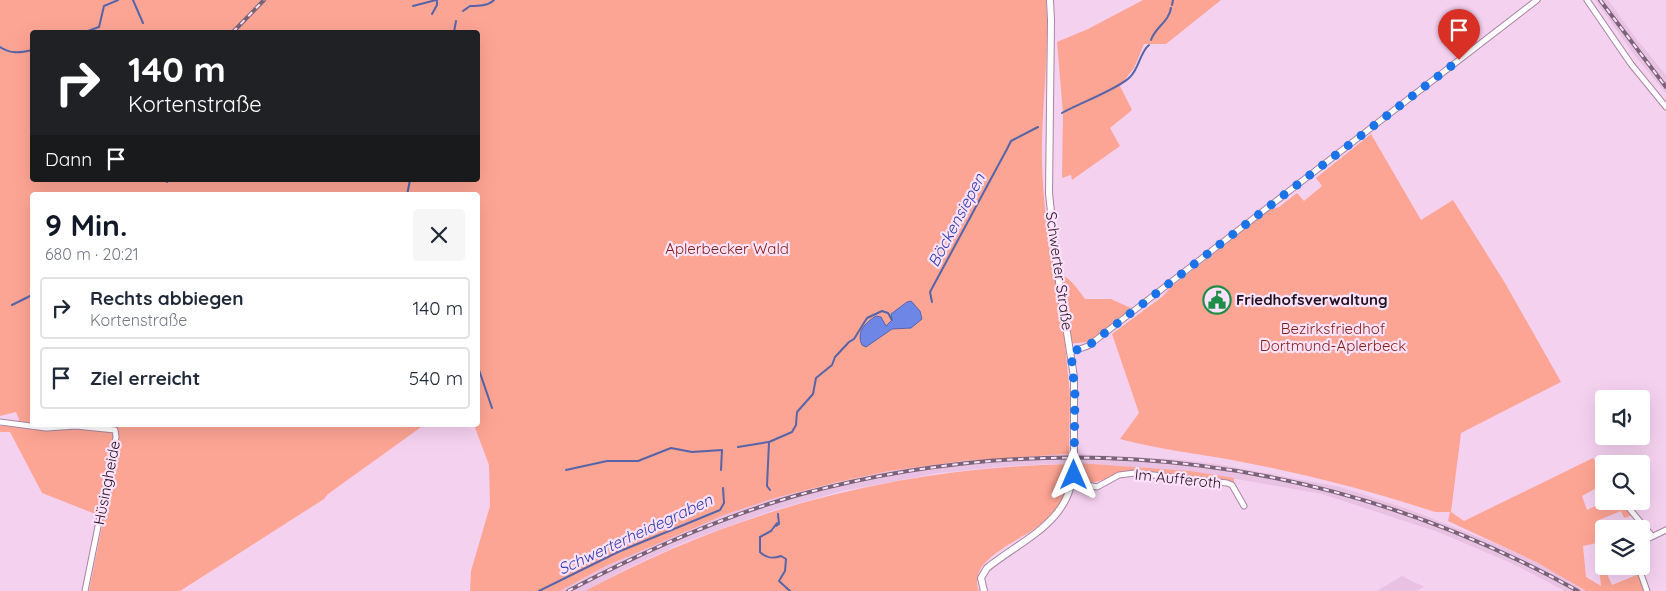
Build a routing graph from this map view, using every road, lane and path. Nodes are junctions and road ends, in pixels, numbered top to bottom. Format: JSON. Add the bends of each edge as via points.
{"nodes":[{"id":1,"x":1050,"y":0,"type":"edge"},
{"id":2,"x":1537,"y":0,"type":"edge"},
{"id":3,"x":1587,"y":0,"type":"edge"},
{"id":4,"x":1666,"y":107,"type":"edge"},
{"id":5,"x":1071,"y":352,"type":"junction"},
{"id":6,"x":0,"y":422,"type":"edge"},
{"id":7,"x":30,"y":426,"type":"edge"},
{"id":8,"x":38,"y":427,"type":"edge"},
{"id":9,"x":61,"y":427,"type":"edge"},
{"id":10,"x":86,"y":427,"type":"edge"},
{"id":11,"x":1073,"y":482,"type":"junction"},
{"id":12,"x":1244,"y":506,"type":"dead end"},
{"id":13,"x":1630,"y":510,"type":"edge"},
{"id":14,"x":1666,"y":530,"type":"edge"},
{"id":15,"x":1652,"y":536,"type":"joint"},
{"id":16,"x":1641,"y":575,"type":"edge"},
{"id":17,"x":85,"y":591,"type":"edge"},
{"id":18,"x":984,"y":591,"type":"edge"},
{"id":19,"x":1646,"y":591,"type":"edge"}],
"edges":[{"from":1,"to":5,"type":"street","name":"Schwerter Straße","via":[[1049,193]]},
{"from":2,"to":5,"type":"street","via":[[1088,346]]},
{"from":3,"to":4,"type":"street","via":[[1631,64]]},
{"from":5,"to":11,"type":"street","name":"Schwerter Straße","bridge":true,"via":[[1075,395]]},
{"from":6,"to":7,"type":"street","name":"Hüsingheide"},
{"from":8,"to":9,"type":"street","name":"Hüsingheide"},
{"from":10,"to":17,"type":"street","name":"Hüsingheide","via":[[115,430],[116,437]]},
{"from":11,"to":12,"type":"street","name":"Im Aufferoth","via":[[1097,486],[1119,475],[1135,473],[1227,483],[1232,485]]},
{"from":11,"to":18,"type":"street","name":"Schwerter Straße","via":[[1067,500],[1055,517],[987,568],[982,578]]},
{"from":13,"to":15,"type":"street"},
{"from":14,"to":15,"type":"street"},
{"from":16,"to":19,"type":"street"}]}
